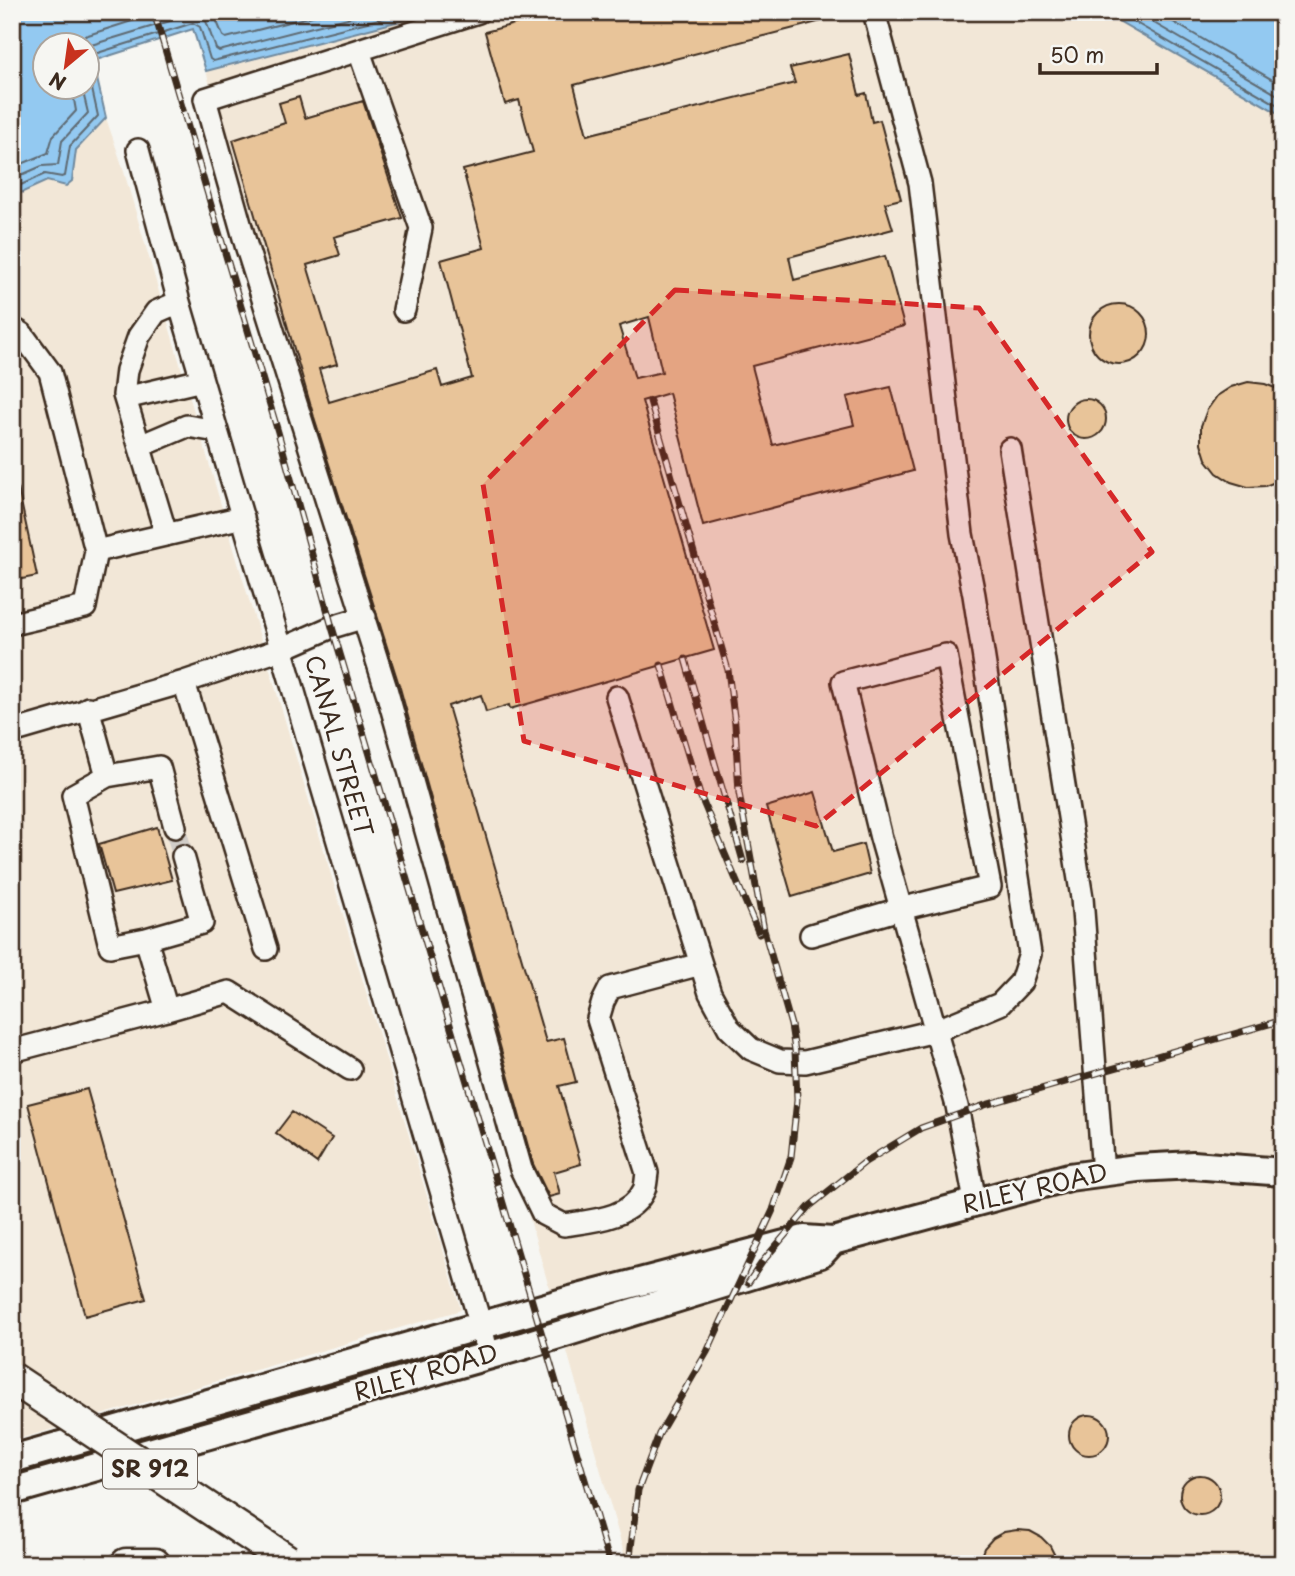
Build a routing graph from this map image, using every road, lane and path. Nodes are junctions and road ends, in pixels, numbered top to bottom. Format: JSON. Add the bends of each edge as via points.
{"nodes":[{"id":1,"x":478,"y":12,"type":"edge"},
{"id":2,"x":874,"y":12,"type":"edge"},
{"id":3,"x":359,"y":51,"type":"junction"},
{"id":4,"x":138,"y":150,"type":"dead end"},
{"id":5,"x":179,"y":302,"type":"junction"},
{"id":6,"x":404,"y":310,"type":"dead end"},
{"id":7,"x":12,"y":328,"type":"edge"},
{"id":8,"x":202,"y":380,"type":"junction"},
{"id":9,"x":125,"y":398,"type":"junction"},
{"id":10,"x":217,"y":431,"type":"junction"},
{"id":11,"x":140,"y":446,"type":"junction"},
{"id":12,"x":1010,"y":449,"type":"dead end"},
{"id":13,"x":243,"y":517,"type":"junction"},
{"id":14,"x":166,"y":534,"type":"junction"},
{"id":15,"x":96,"y":551,"type":"junction"},
{"id":16,"x":365,"y":617,"type":"junction"},
{"id":17,"x":12,"y":624,"type":"edge"},
{"id":18,"x":282,"y":649,"type":"junction"},
{"id":19,"x":184,"y":682,"type":"junction"},
{"id":20,"x":617,"y":697,"type":"dead end"},
{"id":21,"x":88,"y":708,"type":"junction"},
{"id":22,"x":12,"y":732,"type":"edge"},
{"id":23,"x":107,"y":776,"type":"junction"},
{"id":24,"x":175,"y":827,"type":"tunnel mouth"},
{"id":25,"x":183,"y":856,"type":"tunnel mouth"},
{"id":26,"x":900,"y":909,"type":"junction"},
{"id":27,"x":811,"y":935,"type":"dead end"},
{"id":28,"x":146,"y":939,"type":"junction"},
{"id":29,"x":266,"y":949,"type":"dead end"},
{"id":30,"x":701,"y":964,"type":"junction"},
{"id":31,"x":167,"y":1010,"type":"junction"},
{"id":32,"x":935,"y":1031,"type":"junction"},
{"id":33,"x":12,"y":1051,"type":"edge"},
{"id":34,"x":351,"y":1069,"type":"dead end"},
{"id":35,"x":1283,"y":1172,"type":"edge"},
{"id":36,"x":1103,"y":1173,"type":"junction"},
{"id":37,"x":975,"y":1201,"type":"junction"},
{"id":38,"x":833,"y":1241,"type":"junction"},
{"id":39,"x":481,"y":1326,"type":"junction"},
{"id":40,"x":488,"y":1356,"type":"junction"},
{"id":41,"x":12,"y":1378,"type":"edge"},
{"id":42,"x":12,"y":1459,"type":"edge"},
{"id":43,"x":12,"y":1491,"type":"edge"},
{"id":44,"x":290,"y":1562,"type":"edge"},
{"id":45,"x":126,"y":1564,"type":"edge"},
{"id":46,"x":155,"y":1564,"type":"edge"}],
"edges":[{"from":1,"to":3,"type":"street"},
{"from":2,"to":32,"type":"street","via":[[920,183],[962,534],[1030,954],[1021,982],[1000,1004]]},
{"from":3,"to":6,"type":"street","via":[[421,229]]},
{"from":3,"to":16,"type":"street","via":[[205,99],[246,245]]},
{"from":4,"to":5,"type":"street","name":"CANAL STREET"},
{"from":5,"to":8,"type":"street","name":"CANAL STREET"},
{"from":5,"to":9,"type":"street","via":[[156,312],[139,336],[127,370]]},
{"from":7,"to":15,"type":"street","via":[[22,334],[50,372]]},
{"from":8,"to":9,"type":"street"},
{"from":8,"to":10,"type":"street","name":"CANAL STREET"},
{"from":9,"to":11,"type":"street"},
{"from":10,"to":11,"type":"street","via":[[187,426]]},
{"from":10,"to":13,"type":"street","name":"CANAL STREET"},
{"from":11,"to":14,"type":"street"},
{"from":12,"to":36,"type":"street","via":[[1082,898]]},
{"from":13,"to":14,"type":"street"},
{"from":13,"to":18,"type":"street","name":"CANAL STREET"},
{"from":14,"to":15,"type":"street"},
{"from":15,"to":17,"type":"street","via":[[85,607]]},
{"from":16,"to":18,"type":"street"},
{"from":16,"to":30,"type":"street","via":[[521,1169],[544,1214],[564,1226],[608,1217],[631,1206],[644,1191],[648,1174],[598,1019],[610,988]]},
{"from":18,"to":19,"type":"street"},
{"from":18,"to":39,"type":"street","name":"CANAL STREET"},
{"from":19,"to":21,"type":"street"},
{"from":19,"to":29,"type":"street"},
{"from":20,"to":30,"type":"street"},
{"from":21,"to":22,"type":"street"},
{"from":21,"to":23,"type":"street"},
{"from":23,"to":24,"type":"street","via":[[159,767]]},
{"from":23,"to":28,"type":"street","via":[[73,795],[76,808],[110,946]]},
{"from":25,"to":28,"type":"street","via":[[202,923]]},
{"from":26,"to":26,"type":"street","via":[[843,682],[946,655],[990,887]]},
{"from":26,"to":27,"type":"street"},
{"from":26,"to":32,"type":"street"},
{"from":28,"to":31,"type":"street"},
{"from":30,"to":32,"type":"street","via":[[729,1028],[751,1049],[780,1062],[805,1062]]},
{"from":31,"to":33,"type":"street"},
{"from":31,"to":34,"type":"street","via":[[229,992]]},
{"from":32,"to":37,"type":"street","via":[[957,1106]]},
{"from":35,"to":36,"type":"main road","name":"RILEY ROAD","via":[[1193,1165]]},
{"from":36,"to":37,"type":"main road","name":"RILEY ROAD","via":[[1045,1182]]},
{"from":37,"to":38,"type":"main road","name":"RILEY ROAD"},
{"from":38,"to":39,"type":"main road","name":"RILEY ROAD","via":[[795,1241]]},
{"from":38,"to":40,"type":"main road","name":"RILEY ROAD","via":[[821,1254]]},
{"from":39,"to":40,"type":"street","name":"CANAL STREET"},
{"from":39,"to":42,"type":"main road","name":"RILEY ROAD"},
{"from":40,"to":43,"type":"main road","name":"RILEY ROAD"},
{"from":41,"to":44,"type":"highway","number":"SR 912","bridge":true},
{"from":45,"to":46,"type":"highway"}]}
